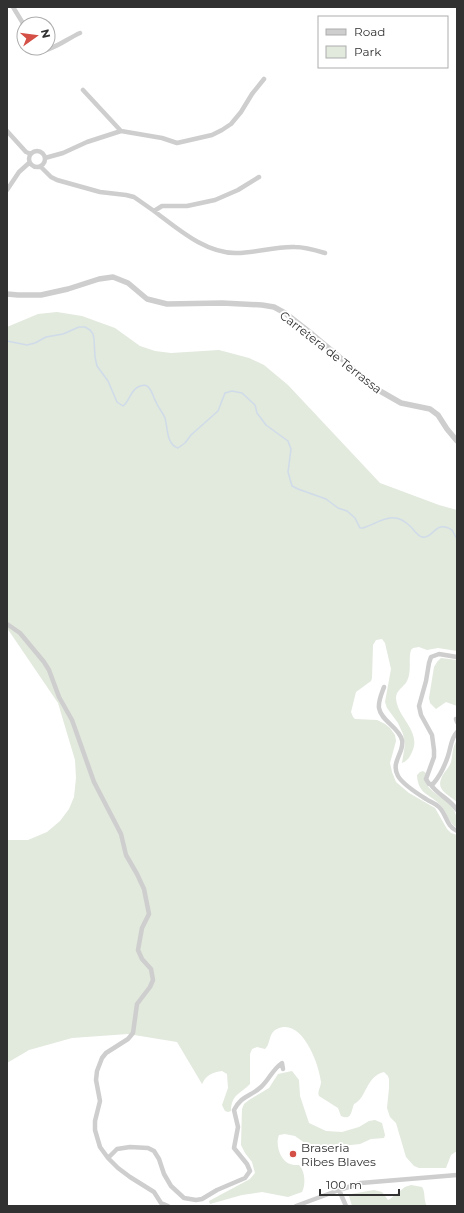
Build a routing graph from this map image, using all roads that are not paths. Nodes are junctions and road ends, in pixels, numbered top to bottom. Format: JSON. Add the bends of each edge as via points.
{"nodes":[{"id":1,"x":13,"y":7,"type":"edge"},
{"id":2,"x":18,"y":16,"type":"edge"},
{"id":3,"x":80,"y":33,"type":"dead end"},
{"id":4,"x":56,"y":46,"type":"edge"},
{"id":5,"x":264,"y":79,"type":"dead end"},
{"id":6,"x":83,"y":90,"type":"dead end"},
{"id":7,"x":7,"y":131,"type":"edge"},
{"id":8,"x":121,"y":132,"type":"junction"},
{"id":9,"x":31,"y":154,"type":"junction"},
{"id":10,"x":45,"y":158,"type":"junction"},
{"id":11,"x":29,"y":163,"type":"junction"},
{"id":12,"x":41,"y":167,"type":"junction"},
{"id":13,"x":259,"y":177,"type":"dead end"},
{"id":14,"x":7,"y":190,"type":"edge"},
{"id":15,"x":154,"y":211,"type":"junction"},
{"id":16,"x":325,"y":253,"type":"dead end"},
{"id":17,"x":7,"y":294,"type":"edge"},
{"id":18,"x":457,"y":440,"type":"edge"},
{"id":19,"x":7,"y":624,"type":"edge"},
{"id":20,"x":457,"y":657,"type":"edge"},
{"id":21,"x":384,"y":687,"type":"dead end"},
{"id":22,"x":457,"y":732,"type":"edge"},
{"id":23,"x":432,"y":784,"type":"junction"},
{"id":24,"x":457,"y":810,"type":"edge"},
{"id":25,"x":457,"y":831,"type":"edge"},
{"id":26,"x":283,"y":1069,"type":"dead end"},
{"id":27,"x":108,"y":1158,"type":"junction"},
{"id":28,"x":457,"y":1175,"type":"edge"},
{"id":29,"x":339,"y":1190,"type":"junction"},
{"id":30,"x":159,"y":1205,"type":"edge"},
{"id":31,"x":168,"y":1206,"type":"edge"},
{"id":32,"x":296,"y":1206,"type":"edge"},
{"id":33,"x":346,"y":1206,"type":"edge"}],
"edges":[{"from":1,"to":2,"type":"street"},
{"from":3,"to":4,"type":"street"},
{"from":5,"to":8,"type":"street","via":[[231,124],[212,135],[176,143],[162,138]]},
{"from":6,"to":8,"type":"street"},
{"from":7,"to":9,"type":"street","via":[[26,152]]},
{"from":8,"to":10,"type":"street"},
{"from":9,"to":10,"type":"street","via":[[38,151],[43,153]]},
{"from":9,"to":11,"type":"street"},
{"from":10,"to":12,"type":"street","via":[[45,163]]},
{"from":11,"to":12,"type":"street","via":[[33,167]]},
{"from":11,"to":14,"type":"street","via":[[19,172]]},
{"from":12,"to":15,"type":"street","via":[[57,180],[100,192],[134,197]]},
{"from":13,"to":15,"type":"street","via":[[215,200],[187,206],[162,206]]},
{"from":15,"to":16,"type":"street","via":[[194,240],[219,251],[240,253],[294,247],[310,248]]},
{"from":17,"to":18,"type":"street","name":"Carretera de Terrassa","via":[[41,295],[68,290],[99,278],[113,277],[128,283],[147,299],[167,304],[222,303],[274,307],[312,334],[380,391],[401,403],[430,409]]},
{"from":19,"to":27,"type":"street","via":[[20,633],[49,670],[59,697],[72,720],[94,782],[121,834],[126,855],[144,888],[148,908],[149,914],[142,928],[138,950],[151,969],[153,980],[137,1004],[133,1033],[106,1053],[97,1071],[100,1101],[95,1130],[100,1147]]},
{"from":20,"to":23,"type":"street","via":[[439,654],[431,657],[420,703],[421,715],[434,745],[434,757],[426,779]]},
{"from":21,"to":25,"type":"street","via":[[379,710],[402,740],[396,763],[398,776],[439,807],[449,826]]},
{"from":22,"to":23,"type":"street","via":[[445,764]]},
{"from":23,"to":24,"type":"street"},
{"from":26,"to":27,"type":"street","via":[[282,1063],[275,1067],[260,1088],[243,1098],[234,1110],[238,1127],[234,1148],[250,1171],[245,1178],[196,1200],[184,1198],[171,1186],[160,1159],[148,1148],[117,1149]]},
{"from":27,"to":30,"type":"street","via":[[130,1177],[154,1192]]},
{"from":28,"to":29,"type":"street","via":[[361,1183]]},
{"from":29,"to":32,"type":"street"},
{"from":29,"to":33,"type":"street"},
{"from":30,"to":31,"type":"street"}]}
